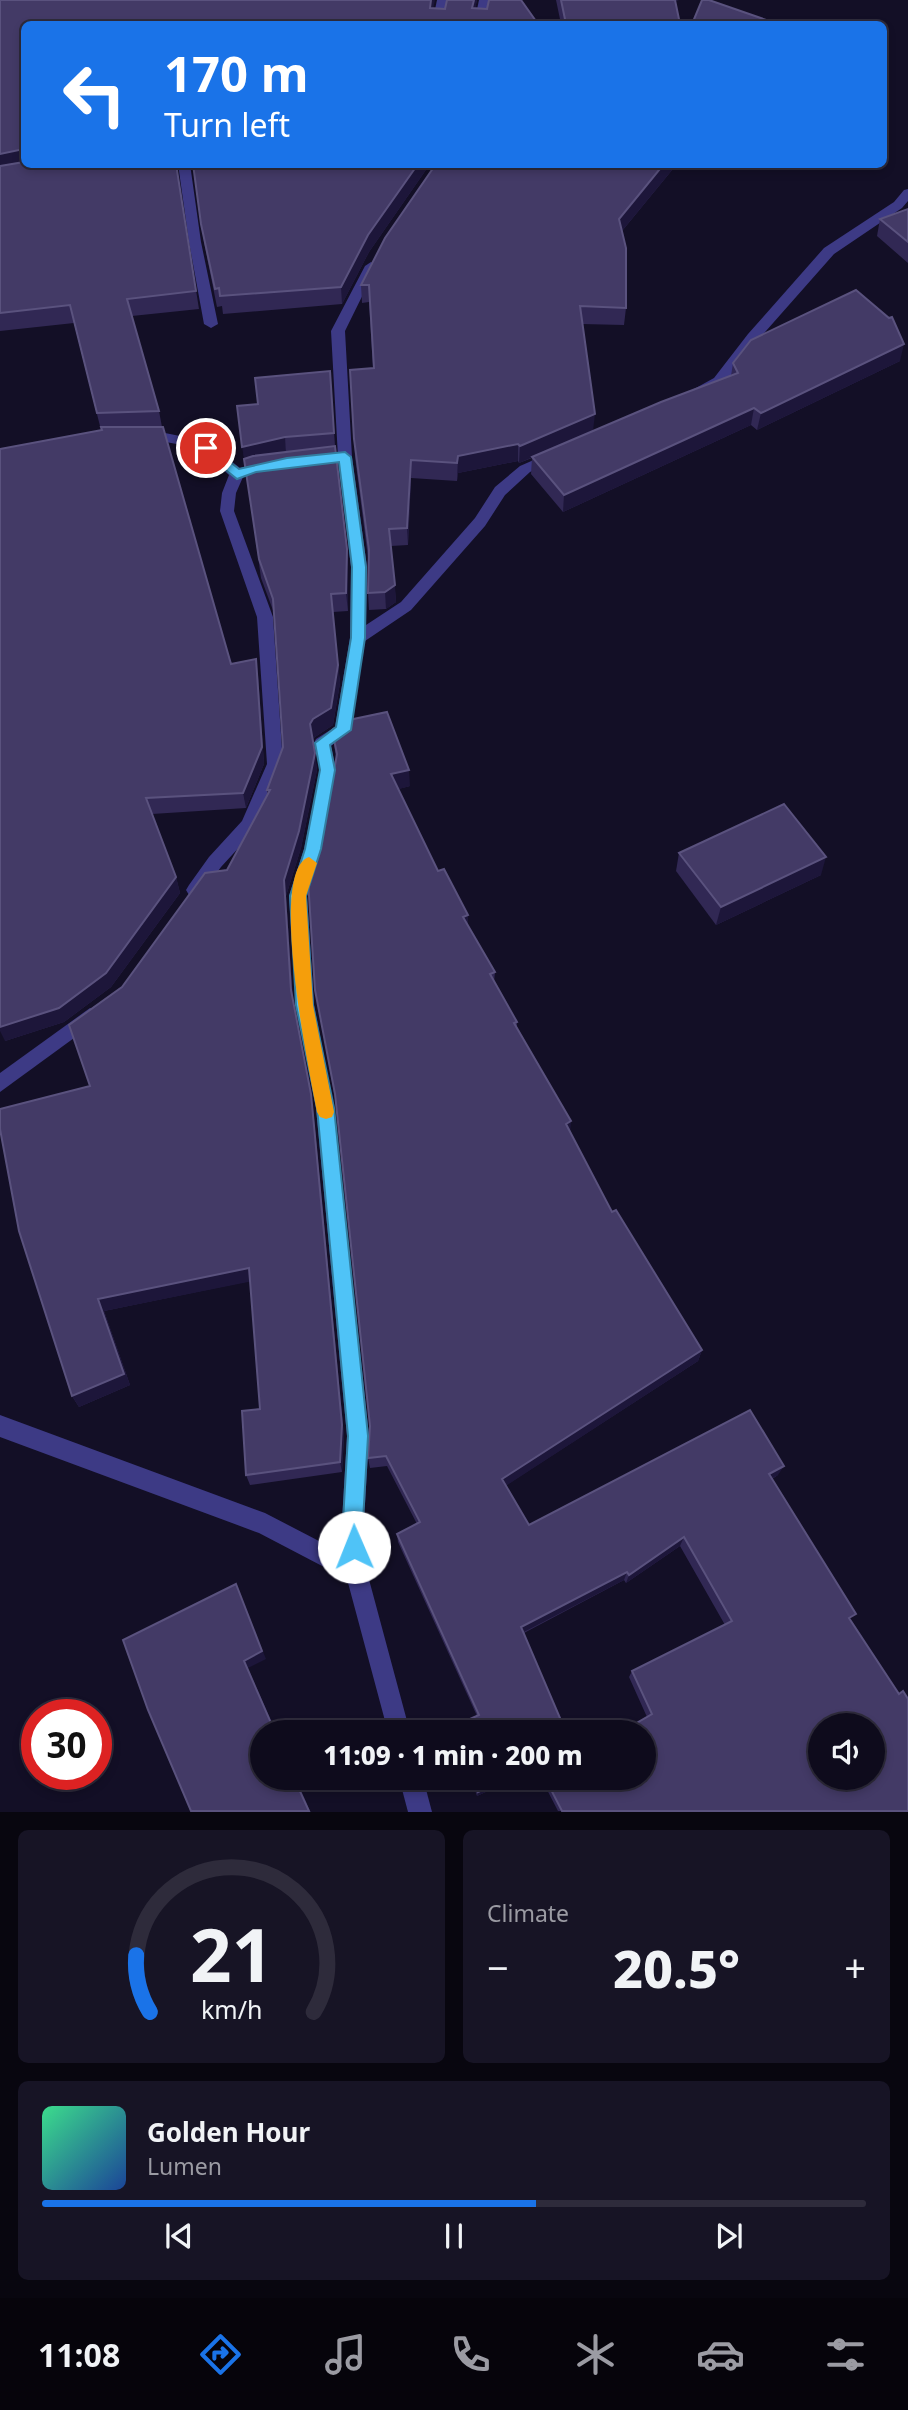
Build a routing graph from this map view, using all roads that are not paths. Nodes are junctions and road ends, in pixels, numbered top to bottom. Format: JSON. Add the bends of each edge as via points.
{"nodes":[{"id":1,"x":443,"y":0,"type":"edge"},
{"id":2,"x":485,"y":0,"type":"edge"},
{"id":3,"x":439,"y":21,"type":"edge"},
{"id":4,"x":481,"y":21,"type":"edge"},
{"id":5,"x":185,"y":168,"type":"edge"},
{"id":6,"x":908,"y":193,"type":"edge"},
{"id":7,"x":377,"y":254,"type":"edge"},
{"id":8,"x":211,"y":324,"type":"dead end"},
{"id":9,"x":684,"y":400,"type":"edge"},
{"id":10,"x":131,"y":436,"type":"edge"},
{"id":11,"x":565,"y":451,"type":"edge"},
{"id":12,"x":287,"y":462,"type":"edge"},
{"id":13,"x":237,"y":474,"type":"junction"},
{"id":14,"x":358,"y":638,"type":"junction"},
{"id":15,"x":182,"y":908,"type":"edge"},
{"id":16,"x":108,"y":1003,"type":"edge"},
{"id":17,"x":0,"y":1084,"type":"edge"},
{"id":18,"x":0,"y":1426,"type":"edge"},
{"id":19,"x":356,"y":1572,"type":"junction"},
{"id":20,"x":396,"y":1720,"type":"edge"},
{"id":21,"x":415,"y":1790,"type":"edge"},
{"id":22,"x":421,"y":1811,"type":"edge"}],
"edges":[{"from":1,"to":3,"type":"street"},
{"from":2,"to":4,"type":"street"},
{"from":5,"to":8,"type":"street"},
{"from":6,"to":9,"type":"street","via":[[898,205],[829,251],[719,381]]},
{"from":7,"to":14,"type":"street","via":[[338,331],[339,457],[359,567]]},
{"from":10,"to":13,"type":"street","via":[[144,433],[195,443]]},
{"from":11,"to":14,"type":"street","via":[[525,469],[500,491],[480,522],[406,606]]},
{"from":12,"to":13,"type":"street"},
{"from":13,"to":15,"type":"street","via":[[227,511],[265,617],[275,764],[248,826]]},
{"from":14,"to":19,"type":"street","via":[[343,730],[322,743],[328,770],[313,849],[298,896],[305,1005],[326,1108],[358,1436],[353,1521]]},
{"from":16,"to":17,"type":"street"},
{"from":18,"to":19,"type":"street","via":[[265,1524]]},
{"from":19,"to":20,"type":"street"},
{"from":21,"to":22,"type":"street"}]}
